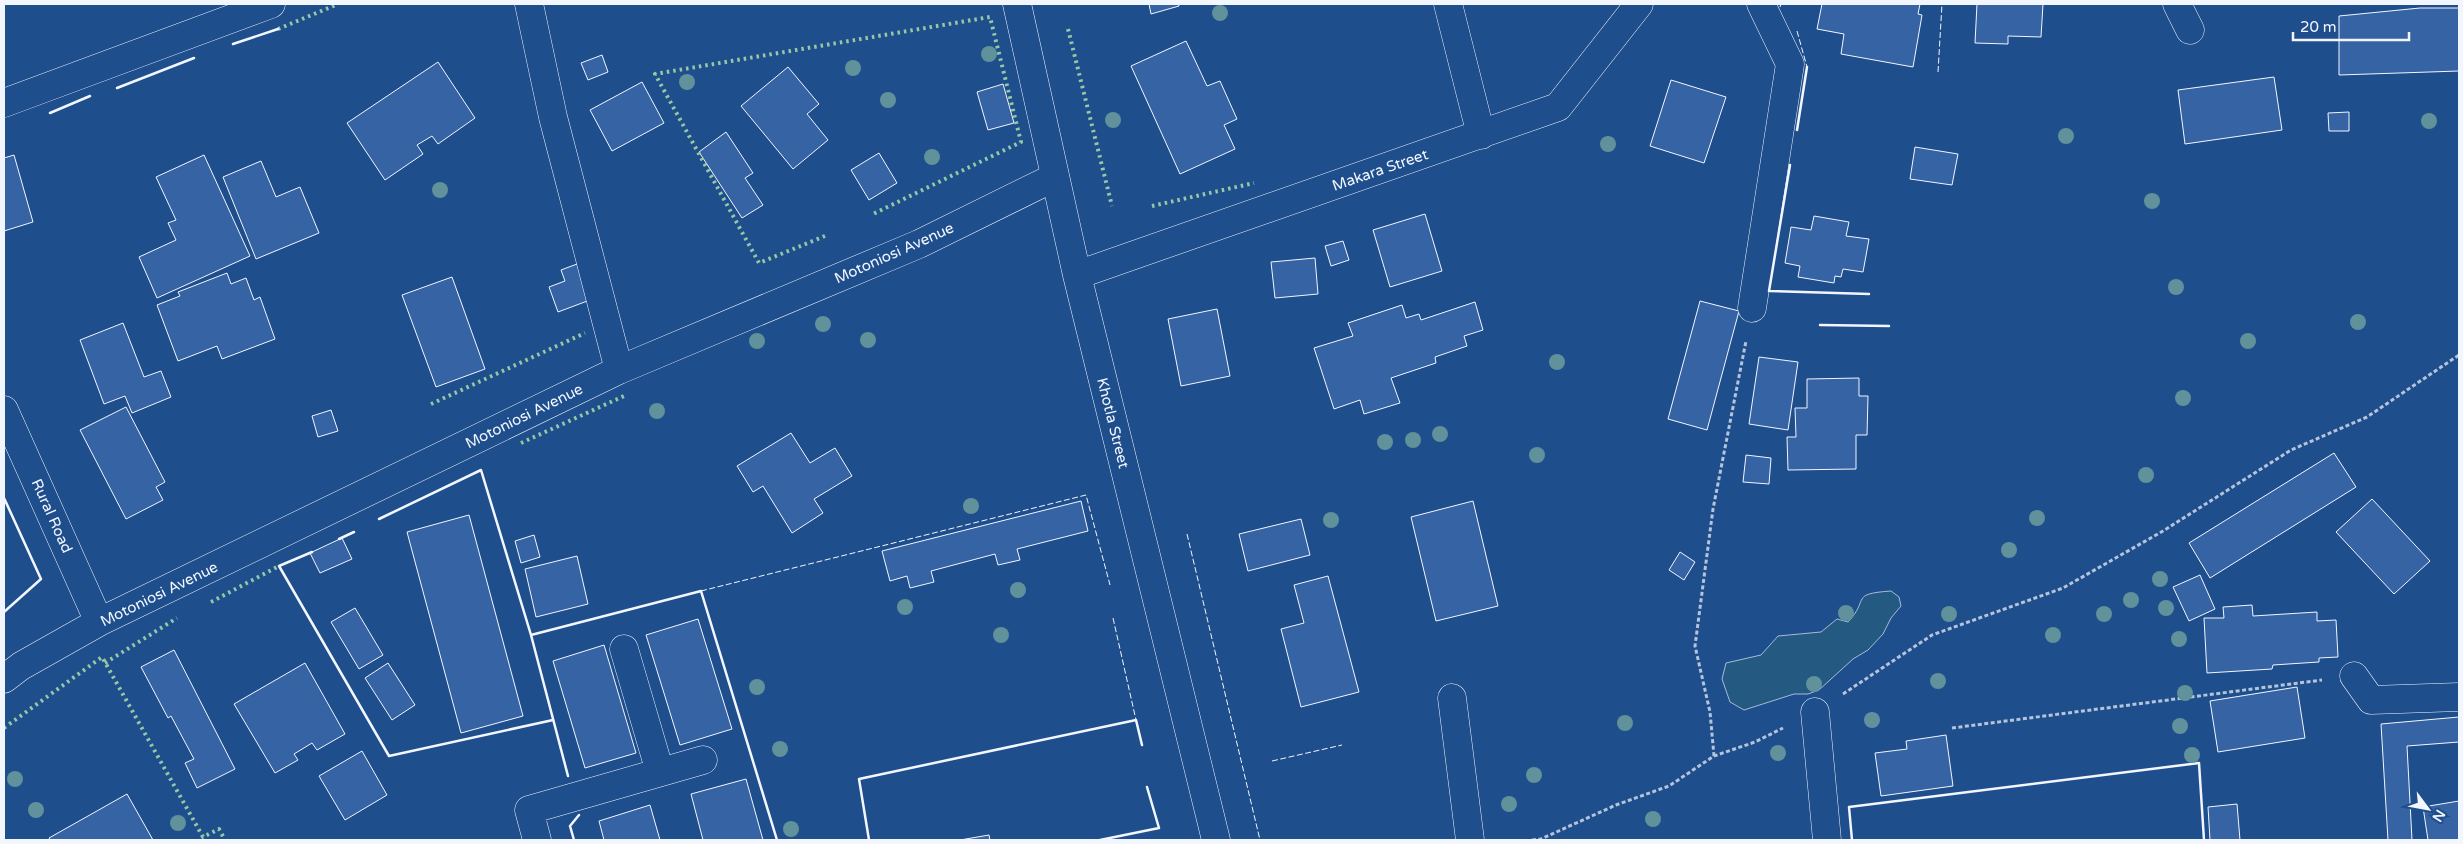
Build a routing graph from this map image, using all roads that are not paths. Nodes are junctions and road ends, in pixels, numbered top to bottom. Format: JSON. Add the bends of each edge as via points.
{"nodes":[{"id":1,"x":271,"y":4,"type":"edge"},
{"id":2,"x":529,"y":4,"type":"edge"},
{"id":3,"x":1017,"y":4,"type":"edge"},
{"id":4,"x":1448,"y":4,"type":"edge"},
{"id":5,"x":1639,"y":4,"type":"edge"},
{"id":6,"x":1761,"y":4,"type":"edge"},
{"id":7,"x":2177,"y":4,"type":"edge"},
{"id":8,"x":2190,"y":30,"type":"dead end"},
{"id":9,"x":4,"y":103,"type":"edge"},
{"id":10,"x":1481,"y":135,"type":"junction"},
{"id":11,"x":1055,"y":177,"type":"junction"},
{"id":12,"x":1076,"y":275,"type":"junction"},
{"id":13,"x":1752,"y":308,"type":"road end"},
{"id":14,"x":619,"y":370,"type":"junction"},
{"id":15,"x":4,"y":410,"type":"edge"},
{"id":16,"x":100,"y":622,"type":"junction"},
{"id":17,"x":624,"y":648,"type":"dead end"},
{"id":18,"x":2354,"y":676,"type":"road end"},
{"id":19,"x":4,"y":679,"type":"edge"},
{"id":20,"x":2459,"y":697,"type":"edge"},
{"id":21,"x":1452,"y":698,"type":"dead end"},
{"id":22,"x":1815,"y":712,"type":"road end"},
{"id":23,"x":703,"y":760,"type":"dead end"},
{"id":24,"x":660,"y":772,"type":"junction"},
{"id":25,"x":537,"y":840,"type":"edge"},
{"id":26,"x":1216,"y":840,"type":"edge"},
{"id":27,"x":1470,"y":840,"type":"edge"},
{"id":28,"x":1827,"y":840,"type":"edge"}],
"edges":[{"from":1,"to":9,"type":"street"},
{"from":2,"to":14,"type":"street","via":[[553,117]]},
{"from":3,"to":11,"type":"street","name":"Khotla Street"},
{"from":4,"to":10,"type":"street"},
{"from":5,"to":10,"type":"street","name":"Makara Street","via":[[1558,107]]},
{"from":6,"to":13,"type":"street","via":[[1790,64]]},
{"from":7,"to":8,"type":"street"},
{"from":10,"to":12,"type":"street","name":"Makara Street"},
{"from":11,"to":12,"type":"street","name":"Khotla Street"},
{"from":11,"to":14,"type":"street","name":"Motoniosi Avenue","via":[[919,244]]},
{"from":12,"to":26,"type":"street","name":"Khotla Street"},
{"from":14,"to":16,"type":"street","name":"Motoniosi Avenue"},
{"from":15,"to":16,"type":"street","name":"Rural Road"},
{"from":16,"to":19,"type":"street","name":"Motoniosi Avenue"},
{"from":17,"to":24,"type":"street"},
{"from":18,"to":20,"type":"street","via":[[2371,700]]},
{"from":21,"to":27,"type":"street"},
{"from":22,"to":28,"type":"street"},
{"from":23,"to":24,"type":"street"},
{"from":24,"to":25,"type":"street","via":[[529,810]]}]}
